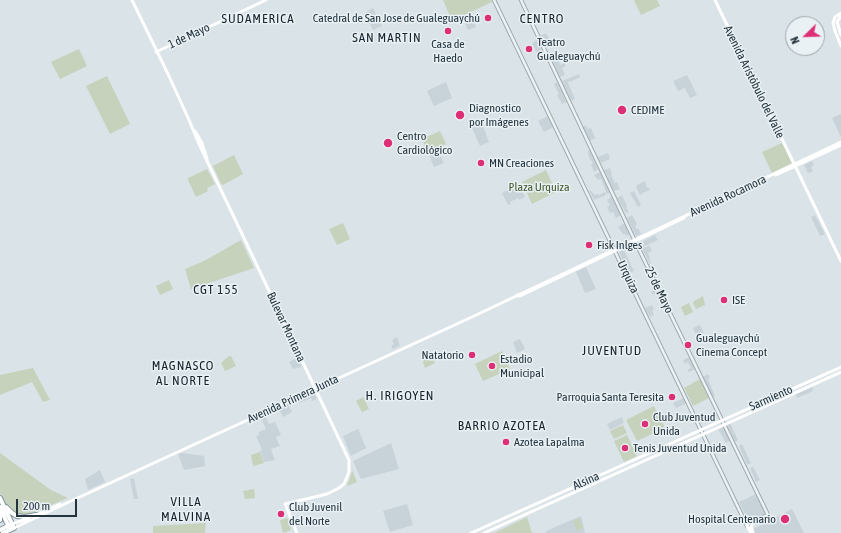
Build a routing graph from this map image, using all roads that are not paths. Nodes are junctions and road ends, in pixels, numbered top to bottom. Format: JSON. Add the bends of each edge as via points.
{"nodes":[{"id":1,"x":132,"y":0,"type":"edge"},
{"id":2,"x":266,"y":0,"type":"edge"},
{"id":3,"x":494,"y":0,"type":"edge"},
{"id":4,"x":521,"y":0,"type":"edge"},
{"id":5,"x":715,"y":0,"type":"edge"},
{"id":6,"x":841,"y":12,"type":"edge"},
{"id":7,"x":841,"y":16,"type":"edge"},
{"id":8,"x":841,"y":35,"type":"edge"},
{"id":9,"x":841,"y":46,"type":"edge"},
{"id":10,"x":156,"y":52,"type":"junction"},
{"id":11,"x":841,"y":142,"type":"edge"},
{"id":12,"x":841,"y":145,"type":"edge"},
{"id":13,"x":795,"y":165,"type":"junction"},
{"id":14,"x":635,"y":240,"type":"junction"},
{"id":15,"x":615,"y":250,"type":"junction"},
{"id":16,"x":841,"y":261,"type":"edge"},
{"id":17,"x":841,"y":367,"type":"edge"},
{"id":18,"x":841,"y":372,"type":"edge"},
{"id":19,"x":315,"y":389,"type":"junction"},
{"id":20,"x":723,"y":420,"type":"junction"},
{"id":21,"x":725,"y":424,"type":"junction"},
{"id":22,"x":702,"y":429,"type":"junction"},
{"id":23,"x":704,"y":434,"type":"junction"},
{"id":24,"x":1,"y":500,"type":"edge"},
{"id":25,"x":69,"y":502,"type":"junction"},
{"id":26,"x":0,"y":508,"type":"edge"},
{"id":27,"x":36,"y":515,"type":"junction"},
{"id":28,"x":0,"y":520,"type":"edge"},
{"id":29,"x":754,"y":522,"type":"junction"},
{"id":30,"x":747,"y":526,"type":"junction"},
{"id":31,"x":11,"y":527,"type":"junction"},
{"id":32,"x":0,"y":530,"type":"edge"},
{"id":33,"x":3,"y":533,"type":"edge"},
{"id":34,"x":297,"y":533,"type":"edge"},
{"id":35,"x":471,"y":533,"type":"edge"},
{"id":36,"x":484,"y":533,"type":"edge"},
{"id":37,"x":752,"y":533,"type":"edge"}],
"edges":[{"from":1,"to":10,"type":"main road","name":"Bulevar Montana"},
{"from":2,"to":10,"type":"main road","name":"1 de Mayo"},
{"from":3,"to":15,"type":"street","name":"Urquiza"},
{"from":4,"to":14,"type":"street","name":"25 de Mayo"},
{"from":5,"to":13,"type":"main road","name":"Avenida Aristóbulo del Valle"},
{"from":6,"to":9,"type":"main road","via":[[833,23]]},
{"from":7,"to":8,"type":"main road","via":[[837,25]]},
{"from":10,"to":19,"type":"main road","name":"Bulevar Montana"},
{"from":11,"to":13,"type":"main road","name":"Avenida Rocamora"},
{"from":12,"to":13,"type":"main road","name":"Avenida Rocamora"},
{"from":13,"to":14,"type":"main road","name":"Avenida Rocamora"},
{"from":13,"to":16,"type":"main road","name":"Avenida Aristóbulo del Valle"},
{"from":14,"to":15,"type":"main road","name":"Avenida Rocamora"},
{"from":14,"to":20,"type":"street","name":"25 de Mayo"},
{"from":15,"to":19,"type":"main road","name":"Avenida Primera Junta"},
{"from":15,"to":22,"type":"street","name":"Urquiza"},
{"from":17,"to":20,"type":"main road","name":"Sarmiento"},
{"from":18,"to":21,"type":"main road","name":"Sarmiento"},
{"from":19,"to":25,"type":"main road","name":"Avenida Primera Junta"},
{"from":19,"to":34,"type":"main road","name":"Bulevar Montana","via":[[349,460],[350,470],[344,484],[336,490],[295,502],[289,507],[289,514]]},
{"from":20,"to":21,"type":"street","name":"25 de Mayo"},
{"from":20,"to":22,"type":"main road","name":"Sarmiento"},
{"from":21,"to":23,"type":"main road","name":"Sarmiento"},
{"from":21,"to":29,"type":"street","name":"25 de Mayo","via":[[768,515]]},
{"from":22,"to":23,"type":"street","name":"Urquiza"},
{"from":22,"to":35,"type":"main road","name":"Alsina"},
{"from":23,"to":30,"type":"street","name":"Urquiza"},
{"from":23,"to":36,"type":"main road","name":"Alsina"},
{"from":24,"to":27,"type":"highway","via":[[8,510],[16,515]]},
{"from":24,"to":31,"type":"highway"},
{"from":25,"to":27,"type":"main road"},
{"from":25,"to":31,"type":"main road"},
{"from":26,"to":28,"type":"highway"},
{"from":26,"to":31,"type":"highway"},
{"from":27,"to":31,"type":"main road"},
{"from":29,"to":30,"type":"street"},
{"from":29,"to":37,"type":"main road","name":"Urquiza","via":[[751,527]]},
{"from":30,"to":37,"type":"main road","name":"Urquiza"},
{"from":31,"to":32,"type":"highway"},
{"from":31,"to":33,"type":"highway"}]}
